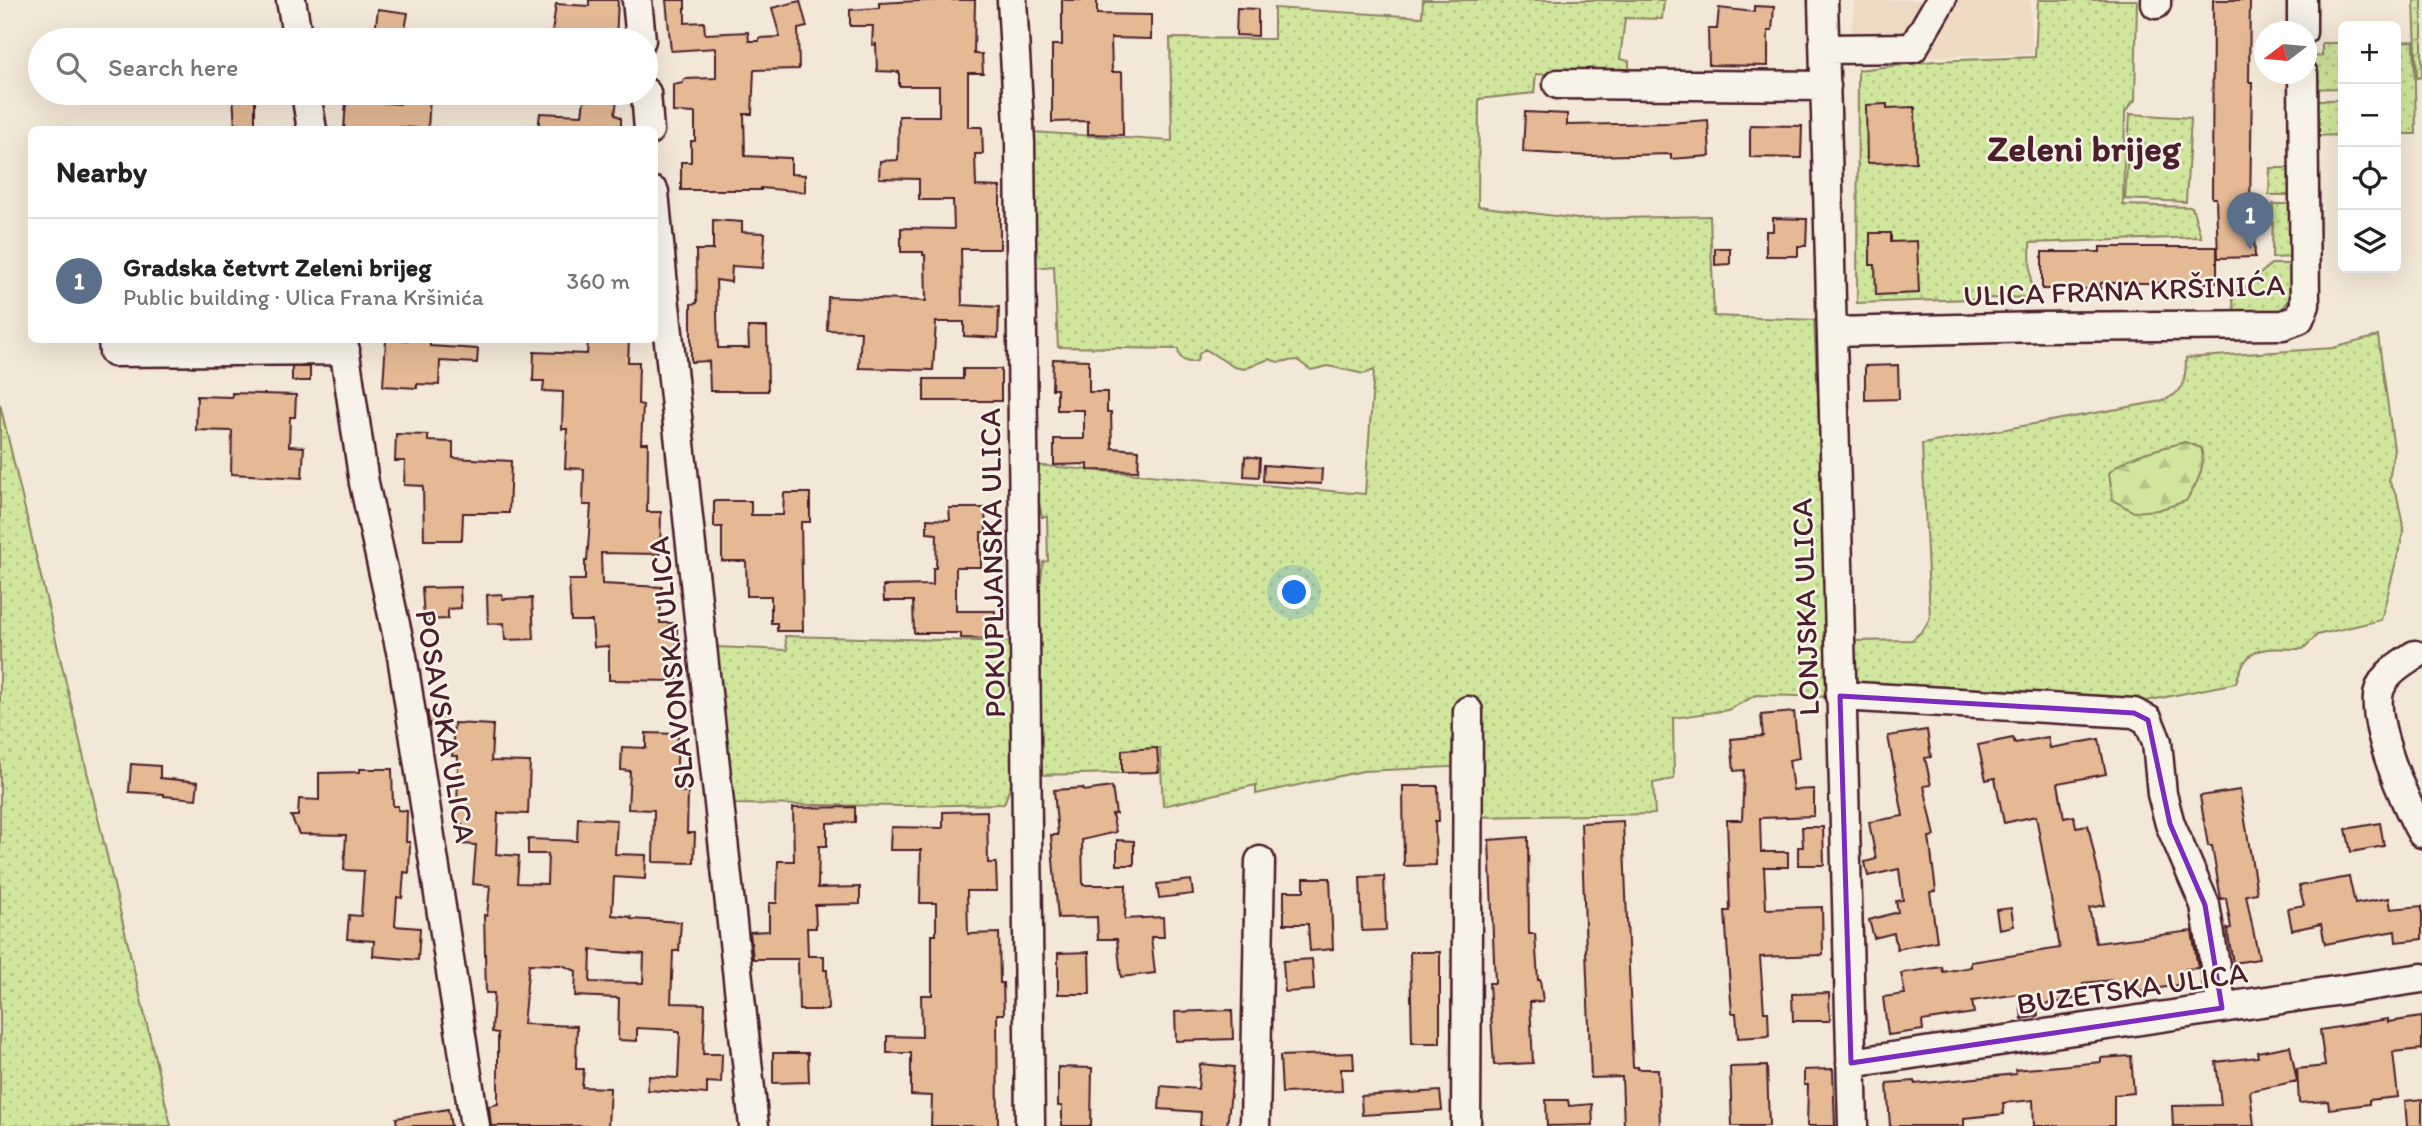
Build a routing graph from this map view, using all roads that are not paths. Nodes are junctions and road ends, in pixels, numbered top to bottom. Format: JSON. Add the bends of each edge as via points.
{"nodes":[{"id":1,"x":291,"y":0,"type":"edge"},
{"id":2,"x":637,"y":0,"type":"edge"},
{"id":3,"x":1012,"y":0,"type":"edge"},
{"id":4,"x":1823,"y":0,"type":"edge"},
{"id":5,"x":1941,"y":0,"type":"edge"},
{"id":6,"x":2302,"y":0,"type":"edge"},
{"id":7,"x":2302,"y":21,"type":"edge"},
{"id":8,"x":296,"y":28,"type":"edge"},
{"id":9,"x":640,"y":28,"type":"edge"},
{"id":10,"x":1825,"y":49,"type":"junction"},
{"id":11,"x":1558,"y":84,"type":"dead end"},
{"id":12,"x":2303,"y":84,"type":"edge"},
{"id":13,"x":1826,"y":86,"type":"junction"},
{"id":14,"x":308,"y":105,"type":"edge"},
{"id":15,"x":647,"y":105,"type":"edge"},
{"id":16,"x":311,"y":126,"type":"edge"},
{"id":17,"x":649,"y":126,"type":"edge"},
{"id":18,"x":658,"y":235,"type":"edge"},
{"id":19,"x":1832,"y":332,"type":"junction"},
{"id":20,"x":113,"y":343,"type":"edge"},
{"id":21,"x":344,"y":345,"type":"edge"},
{"id":22,"x":2415,"y":655,"type":"dead end"},
{"id":23,"x":1840,"y":696,"type":"junction"},
{"id":24,"x":1468,"y":711,"type":"dead end"},
{"id":25,"x":2422,"y":833,"type":"edge"},
{"id":26,"x":1260,"y":861,"type":"dead end"},
{"id":27,"x":2422,"y":978,"type":"edge"},
{"id":28,"x":2222,"y":1008,"type":"junction"},
{"id":29,"x":1852,"y":1063,"type":"junction"},
{"id":30,"x":475,"y":1126,"type":"edge"},
{"id":31,"x":754,"y":1126,"type":"edge"},
{"id":32,"x":1030,"y":1126,"type":"edge"},
{"id":33,"x":1255,"y":1126,"type":"edge"},
{"id":34,"x":1466,"y":1126,"type":"edge"},
{"id":35,"x":1853,"y":1126,"type":"edge"}],
"edges":[{"from":1,"to":8,"type":"street"},
{"from":2,"to":9,"type":"street"},
{"from":3,"to":32,"type":"street","name":"POKUPLJANSKA ULICA","via":[[1020,143]]},
{"from":4,"to":10,"type":"street","name":"LONJSKA ULICA"},
{"from":5,"to":10,"type":"street","via":[[1913,48]]},
{"from":6,"to":7,"type":"street"},
{"from":10,"to":13,"type":"street","name":"LONJSKA ULICA"},
{"from":11,"to":13,"type":"street"},
{"from":12,"to":19,"type":"street","name":"ULICA FRANA KRŠINIĆA","via":[[2305,305],[2299,319],[2283,325]]},
{"from":13,"to":19,"type":"street","name":"LONJSKA ULICA"},
{"from":14,"to":16,"type":"street"},
{"from":15,"to":17,"type":"street"},
{"from":18,"to":31,"type":"street","name":"SLAVONSKA ULICA"},
{"from":19,"to":23,"type":"street","name":"LONJSKA ULICA"},
{"from":20,"to":21,"type":"street","via":[[114,352]]},
{"from":21,"to":30,"type":"street","name":"POSAVSKA ULICA","via":[[364,483],[404,669]]},
{"from":22,"to":25,"type":"street","via":[[2384,680],[2377,703],[2398,785]]},
{"from":23,"to":28,"type":"street","via":[[2134,713],[2148,720],[2157,742],[2170,824],[2205,905]]},
{"from":23,"to":29,"type":"street","name":"LONJSKA ULICA"},
{"from":24,"to":34,"type":"street"},
{"from":26,"to":33,"type":"street"},
{"from":27,"to":28,"type":"street","name":"BUZETSKA ULICA"},
{"from":28,"to":29,"type":"street","name":"BUZETSKA ULICA"},
{"from":29,"to":35,"type":"street","name":"LONJSKA ULICA"}]}
